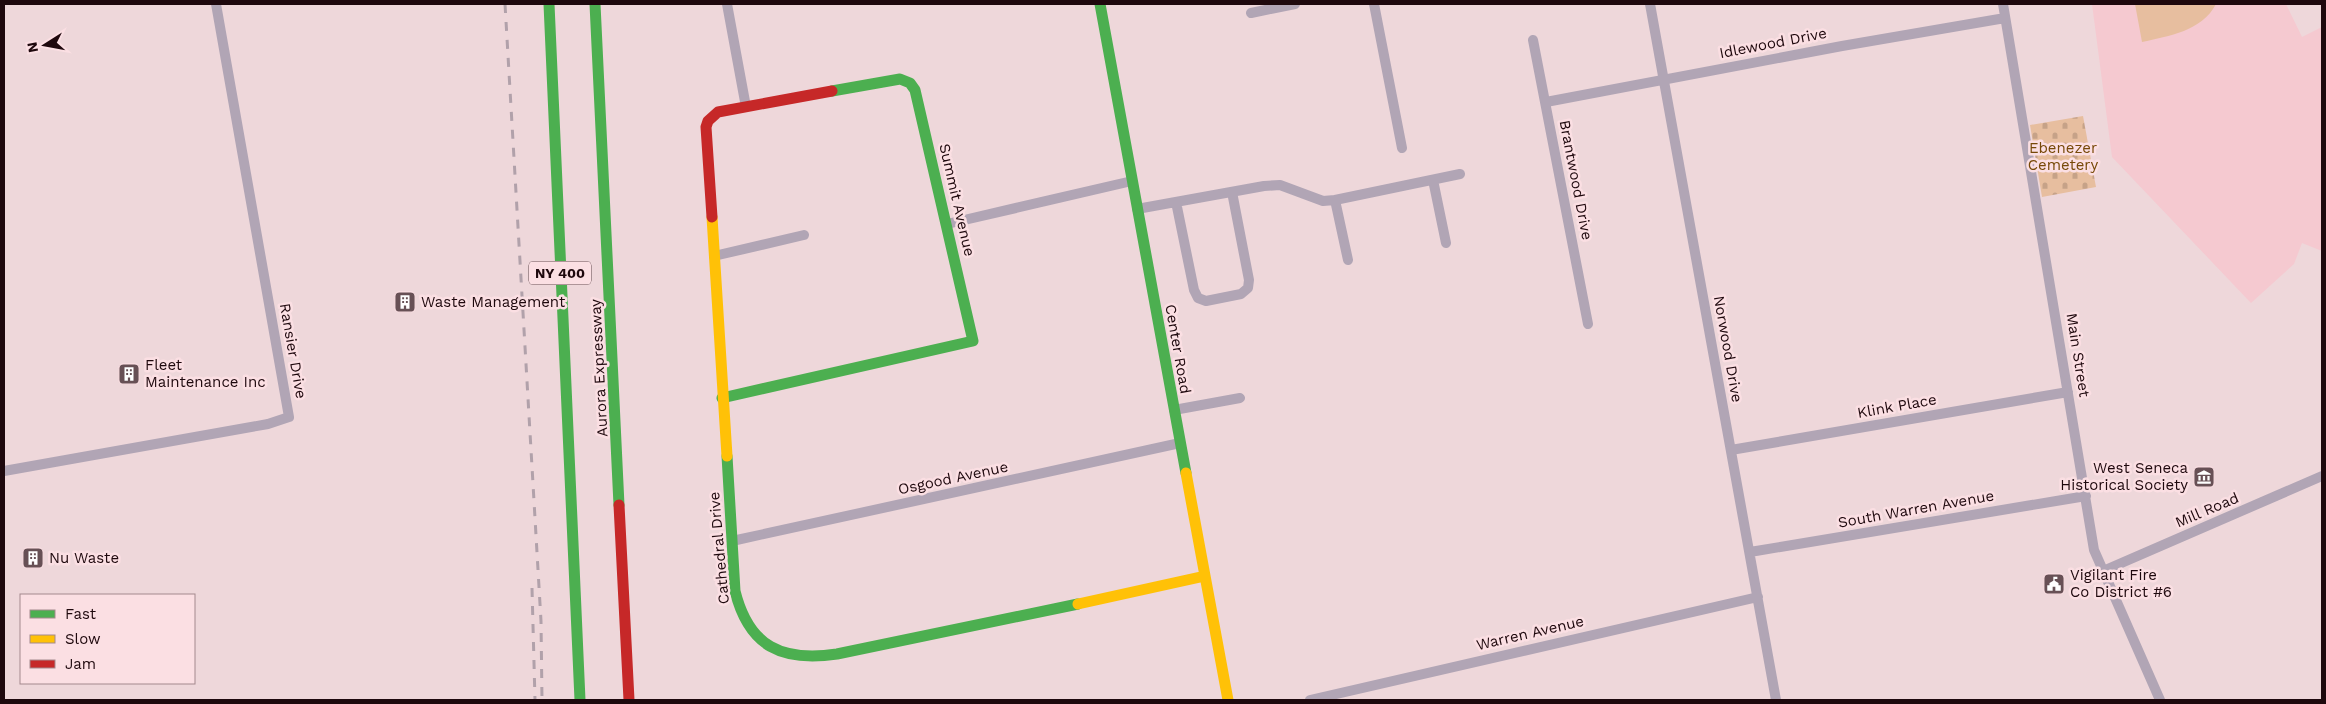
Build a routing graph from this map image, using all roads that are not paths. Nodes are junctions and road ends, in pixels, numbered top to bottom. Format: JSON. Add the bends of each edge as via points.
{"nodes":[{"id":1,"x":216,"y":4,"type":"edge"},
{"id":2,"x":549,"y":4,"type":"edge"},
{"id":3,"x":595,"y":4,"type":"edge"},
{"id":4,"x":727,"y":4,"type":"edge"},
{"id":5,"x":1100,"y":4,"type":"edge"},
{"id":6,"x":1295,"y":4,"type":"edge"},
{"id":7,"x":1374,"y":4,"type":"edge"},
{"id":8,"x":1650,"y":4,"type":"edge"},
{"id":9,"x":2003,"y":4,"type":"edge"},
{"id":10,"x":1251,"y":13,"type":"dead end"},
{"id":11,"x":2005,"y":18,"type":"junction"},
{"id":12,"x":1534,"y":40,"type":"dead end"},
{"id":13,"x":1663,"y":79,"type":"junction"},
{"id":14,"x":1546,"y":102,"type":"junction"},
{"id":15,"x":746,"y":107,"type":"junction"},
{"id":16,"x":1402,"y":148,"type":"dead end"},
{"id":17,"x":1460,"y":174,"type":"dead end"},
{"id":18,"x":1433,"y":180,"type":"junction"},
{"id":19,"x":1132,"y":181,"type":"junction"},
{"id":20,"x":1232,"y":192,"type":"junction"},
{"id":21,"x":1335,"y":200,"type":"junction"},
{"id":22,"x":1176,"y":202,"type":"junction"},
{"id":23,"x":1138,"y":209,"type":"junction"},
{"id":24,"x":946,"y":224,"type":"junction"},
{"id":25,"x":804,"y":235,"type":"dead end"},
{"id":26,"x":1446,"y":243,"type":"dead end"},
{"id":27,"x":714,"y":256,"type":"junction"},
{"id":28,"x":1348,"y":260,"type":"dead end"},
{"id":29,"x":1588,"y":324,"type":"dead end"},
{"id":30,"x":2068,"y":392,"type":"junction"},
{"id":31,"x":722,"y":398,"type":"junction"},
{"id":32,"x":1240,"y":398,"type":"dead end"},
{"id":33,"x":1174,"y":410,"type":"junction"},
{"id":34,"x":1180,"y":443,"type":"junction"},
{"id":35,"x":1731,"y":450,"type":"junction"},
{"id":36,"x":4,"y":471,"type":"edge"},
{"id":37,"x":2322,"y":476,"type":"edge"},
{"id":38,"x":2086,"y":496,"type":"junction"},
{"id":39,"x":732,"y":541,"type":"junction"},
{"id":40,"x":1750,"y":552,"type":"junction"},
{"id":41,"x":2103,"y":571,"type":"junction"},
{"id":42,"x":1205,"y":576,"type":"junction"},
{"id":43,"x":1758,"y":597,"type":"junction"},
{"id":44,"x":580,"y":700,"type":"edge"},
{"id":45,"x":629,"y":700,"type":"edge"},
{"id":46,"x":1228,"y":700,"type":"edge"},
{"id":47,"x":1310,"y":700,"type":"edge"},
{"id":48,"x":1776,"y":700,"type":"edge"},
{"id":49,"x":2160,"y":700,"type":"edge"}],
"edges":[{"from":1,"to":36,"type":"street","name":"Ransier Drive","via":[[289,417],[268,424]]},
{"from":2,"to":44,"type":"main road","number":"NY 400"},
{"from":3,"to":45,"type":"main road","name":"Aurora Expressway","number":"NY 400"},
{"from":4,"to":15,"type":"street"},
{"from":5,"to":19,"type":"main road","name":"Center Road"},
{"from":6,"to":10,"type":"street"},
{"from":7,"to":16,"type":"street"},
{"from":8,"to":13,"type":"street","name":"Norwood Drive"},
{"from":9,"to":11,"type":"street","name":"Main Street"},
{"from":11,"to":13,"type":"street","name":"Idlewood Drive"},
{"from":11,"to":30,"type":"street","name":"Main Street"},
{"from":12,"to":14,"type":"street","name":"Brantwood Drive"},
{"from":13,"to":14,"type":"street","name":"Idlewood Drive"},
{"from":13,"to":35,"type":"street","name":"Norwood Drive"},
{"from":14,"to":29,"type":"street","name":"Brantwood Drive"},
{"from":15,"to":24,"type":"main road","name":"Summit Avenue","via":[[906,80],[917,93]]},
{"from":15,"to":27,"type":"main road","name":"Cathedral Drive","via":[[718,112],[708,120],[706,127]]},
{"from":17,"to":18,"type":"street"},
{"from":18,"to":21,"type":"street"},
{"from":18,"to":26,"type":"street"},
{"from":19,"to":23,"type":"main road","name":"Center Road"},
{"from":19,"to":24,"type":"street"},
{"from":20,"to":21,"type":"street","via":[[1280,186],[1323,201]]},
{"from":20,"to":22,"type":"street"},
{"from":20,"to":22,"type":"street","via":[[1248,288],[1241,294],[1206,301],[1198,298],[1194,290]]},
{"from":21,"to":28,"type":"street"},
{"from":22,"to":23,"type":"street"},
{"from":23,"to":33,"type":"main road","name":"Center Road"},
{"from":24,"to":31,"type":"main road","name":"Summit Avenue","via":[[973,341]]},
{"from":25,"to":27,"type":"street"},
{"from":27,"to":31,"type":"main road","name":"Cathedral Drive"},
{"from":30,"to":35,"type":"street","name":"Klink Place"},
{"from":30,"to":38,"type":"street","name":"Main Street"},
{"from":31,"to":39,"type":"main road","name":"Cathedral Drive"},
{"from":32,"to":33,"type":"street"},
{"from":33,"to":34,"type":"main road","name":"Center Road"},
{"from":34,"to":39,"type":"street","name":"Osgood Avenue"},
{"from":34,"to":42,"type":"main road","name":"Center Road"},
{"from":35,"to":40,"type":"street","name":"Norwood Drive"},
{"from":37,"to":41,"type":"street","name":"Mill Road"},
{"from":38,"to":40,"type":"street","name":"South Warren Avenue"},
{"from":38,"to":41,"type":"street","name":"Main Street","via":[[2094,550]]},
{"from":39,"to":42,"type":"main road","name":"Cathedral Drive","via":[[735,591],[742,616],[762,641],[799,657],[924,638]]},
{"from":40,"to":43,"type":"street","name":"Norwood Drive"},
{"from":41,"to":49,"type":"street","name":"Main Street"},
{"from":42,"to":46,"type":"main road","name":"Center Road"},
{"from":43,"to":47,"type":"street","name":"Warren Avenue"},
{"from":43,"to":48,"type":"street","name":"Norwood Drive"}]}
